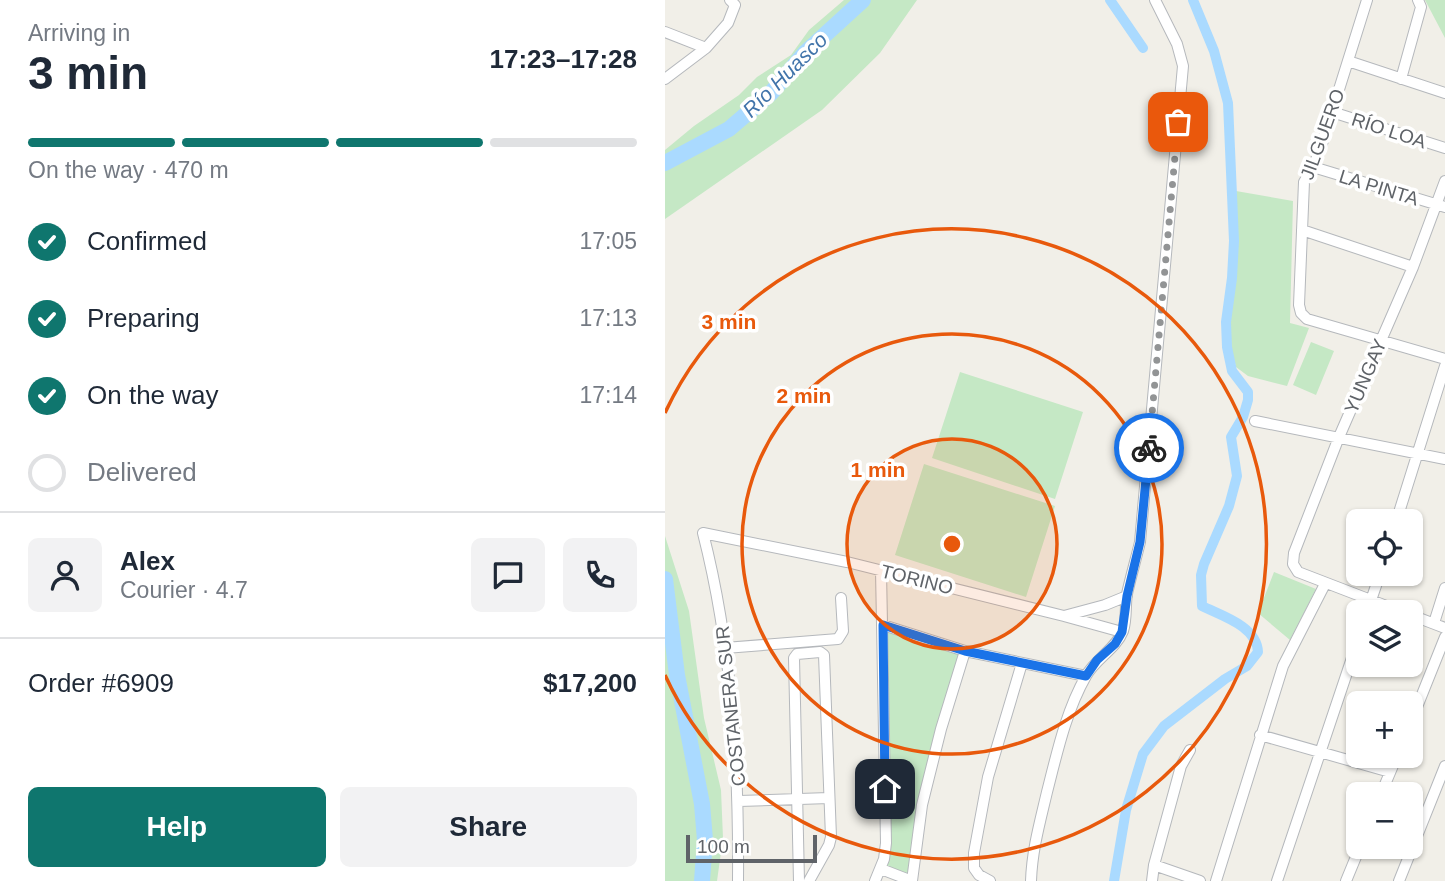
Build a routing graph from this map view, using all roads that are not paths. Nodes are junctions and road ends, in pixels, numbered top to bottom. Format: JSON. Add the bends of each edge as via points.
{"nodes":[{"id":1,"x":1155,"y":0,"type":"edge"},
{"id":2,"x":1367,"y":0,"type":"edge"},
{"id":3,"x":1418,"y":0,"type":"edge"},
{"id":4,"x":732,"y":3,"type":"edge"},
{"id":5,"x":665,"y":32,"type":"edge"},
{"id":6,"x":706,"y":48,"type":"junction"},
{"id":7,"x":1347,"y":61,"type":"junction"},
{"id":8,"x":665,"y":79,"type":"edge"},
{"id":9,"x":1401,"y":79,"type":"junction"},
{"id":10,"x":1445,"y":93,"type":"edge"},
{"id":11,"x":1332,"y":112,"type":"junction"},
{"id":12,"x":1445,"y":148,"type":"edge"},
{"id":13,"x":1313,"y":167,"type":"junction"},
{"id":14,"x":1445,"y":181,"type":"edge"},
{"id":15,"x":1441,"y":206,"type":"edge"},
{"id":16,"x":1302,"y":230,"type":"junction"},
{"id":17,"x":1413,"y":267,"type":"junction"},
{"id":18,"x":1380,"y":340,"type":"junction"},
{"id":19,"x":1445,"y":359,"type":"edge"},
{"id":20,"x":1445,"y":366,"type":"edge"},
{"id":21,"x":1255,"y":421,"type":"dead end"},
{"id":22,"x":1339,"y":437,"type":"junction"},
{"id":23,"x":1417,"y":453,"type":"junction"},
{"id":24,"x":1445,"y":459,"type":"edge"},
{"id":25,"x":1400,"y":509,"type":"edge"},
{"id":26,"x":703,"y":533,"type":"joint"},
{"id":27,"x":881,"y":570,"type":"junction"},
{"id":28,"x":1325,"y":584,"type":"junction"},
{"id":29,"x":1445,"y":587,"type":"edge"},
{"id":30,"x":1127,"y":596,"type":"junction"},
{"id":31,"x":841,"y":598,"type":"dead end"},
{"id":32,"x":1356,"y":600,"type":"edge"},
{"id":33,"x":1064,"y":616,"type":"junction"},
{"id":34,"x":1423,"y":619,"type":"edge"},
{"id":35,"x":1434,"y":623,"type":"junction"},
{"id":36,"x":883,"y":625,"type":"junction"},
{"id":37,"x":1445,"y":628,"type":"edge"},
{"id":38,"x":1122,"y":632,"type":"junction"},
{"id":39,"x":1445,"y":637,"type":"edge"},
{"id":40,"x":725,"y":648,"type":"junction"},
{"id":41,"x":965,"y":651,"type":"junction"},
{"id":42,"x":1022,"y":663,"type":"junction"},
{"id":43,"x":1346,"y":674,"type":"edge"},
{"id":44,"x":1086,"y":676,"type":"junction"},
{"id":45,"x":1423,"y":692,"type":"edge"},
{"id":46,"x":1260,"y":735,"type":"junction"},
{"id":47,"x":1191,"y":750,"type":"dead end"},
{"id":48,"x":1319,"y":752,"type":"junction"},
{"id":49,"x":1445,"y":766,"type":"edge"},
{"id":50,"x":1392,"y":768,"type":"edge"},
{"id":51,"x":1390,"y":772,"type":"junction"},
{"id":52,"x":1386,"y":782,"type":"edge"},
{"id":53,"x":829,"y":798,"type":"junction"},
{"id":54,"x":797,"y":799,"type":"junction"},
{"id":55,"x":739,"y":801,"type":"junction"},
{"id":56,"x":1355,"y":859,"type":"edge"},
{"id":57,"x":1154,"y":865,"type":"junction"},
{"id":58,"x":881,"y":869,"type":"junction"},
{"id":59,"x":738,"y":881,"type":"edge"},
{"id":60,"x":799,"y":881,"type":"edge"},
{"id":61,"x":809,"y":881,"type":"edge"},
{"id":62,"x":875,"y":881,"type":"edge"},
{"id":63,"x":912,"y":881,"type":"edge"},
{"id":64,"x":990,"y":881,"type":"edge"},
{"id":65,"x":1031,"y":881,"type":"edge"},
{"id":66,"x":1152,"y":881,"type":"edge"},
{"id":67,"x":1200,"y":881,"type":"edge"},
{"id":68,"x":1216,"y":881,"type":"edge"},
{"id":69,"x":1277,"y":881,"type":"edge"},
{"id":70,"x":1346,"y":881,"type":"edge"},
{"id":71,"x":1399,"y":881,"type":"edge"}],
"edges":[{"from":1,"to":30,"type":"street","via":[[1183,66],[1140,542]]},
{"from":2,"to":7,"type":"street","name":"JILGUERO"},
{"from":3,"to":9,"type":"street","via":[[1421,7]]},
{"from":4,"to":6,"type":"street","via":[[728,23]]},
{"from":5,"to":6,"type":"street"},
{"from":6,"to":8,"type":"street"},
{"from":7,"to":9,"type":"street"},
{"from":7,"to":11,"type":"street","name":"JILGUERO"},
{"from":9,"to":10,"type":"street"},
{"from":11,"to":12,"type":"street","name":"RÍO LOA"},
{"from":11,"to":13,"type":"street","name":"JILGUERO"},
{"from":13,"to":15,"type":"street","name":"LA PINTA"},
{"from":13,"to":16,"type":"street","name":"JILGUERO","via":[[1302,191]]},
{"from":14,"to":15,"type":"street","name":"YUNGAY"},
{"from":15,"to":17,"type":"street","name":"YUNGAY"},
{"from":16,"to":17,"type":"street"},
{"from":16,"to":18,"type":"street","name":"JILGUERO","via":[[1301,313]]},
{"from":17,"to":18,"type":"street","name":"YUNGAY"},
{"from":18,"to":19,"type":"street"},
{"from":18,"to":22,"type":"street","name":"YUNGAY"},
{"from":20,"to":23,"type":"street"},
{"from":21,"to":22,"type":"street"},
{"from":22,"to":23,"type":"street"},
{"from":22,"to":28,"type":"street","name":"YUNGAY","via":[[1294,553],[1298,572]]},
{"from":23,"to":24,"type":"street"},
{"from":23,"to":25,"type":"street"},
{"from":26,"to":27,"type":"street","name":"TORINO"},
{"from":26,"to":40,"type":"street","name":"COSTANERA SUR","via":[[720,601]]},
{"from":27,"to":33,"type":"street","name":"TORINO"},
{"from":27,"to":36,"type":"street"},
{"from":28,"to":32,"type":"street"},
{"from":28,"to":46,"type":"street","via":[[1283,666]]},
{"from":29,"to":35,"type":"street"},
{"from":30,"to":33,"type":"street","name":"TORINO"},
{"from":30,"to":38,"type":"street"},
{"from":31,"to":40,"type":"street","via":[[843,632],[838,639]]},
{"from":33,"to":38,"type":"street"},
{"from":34,"to":35,"type":"street"},
{"from":35,"to":37,"type":"street"},
{"from":36,"to":41,"type":"street"},
{"from":36,"to":58,"type":"street","via":[[886,843]]},
{"from":38,"to":44,"type":"street"},
{"from":39,"to":45,"type":"street"},
{"from":40,"to":55,"type":"street","name":"COSTANERA SUR"},
{"from":41,"to":42,"type":"street"},
{"from":41,"to":63,"type":"street","via":[[922,805]]},
{"from":42,"to":44,"type":"street"},
{"from":42,"to":64,"type":"street","via":[[988,777],[974,853],[974,868]]},
{"from":43,"to":48,"type":"street"},
{"from":44,"to":65,"type":"street","via":[[1057,752],[1037,830]]},
{"from":46,"to":48,"type":"street"},
{"from":46,"to":68,"type":"street"},
{"from":47,"to":57,"type":"street","via":[[1181,766]]},
{"from":48,"to":51,"type":"street"},
{"from":48,"to":69,"type":"street"},
{"from":49,"to":71,"type":"street"},
{"from":50,"to":51,"type":"street"},
{"from":51,"to":52,"type":"street"},
{"from":53,"to":54,"type":"street"},
{"from":53,"to":54,"type":"street","via":[[824,655],[820,652],[794,658]]},
{"from":53,"to":61,"type":"street","via":[[829,845]]},
{"from":54,"to":55,"type":"street"},
{"from":54,"to":60,"type":"street"},
{"from":55,"to":59,"type":"street","name":"COSTANERA SUR"},
{"from":56,"to":70,"type":"street"},
{"from":57,"to":66,"type":"street"},
{"from":57,"to":67,"type":"street"},
{"from":58,"to":62,"type":"street"},
{"from":58,"to":63,"type":"street"}]}
